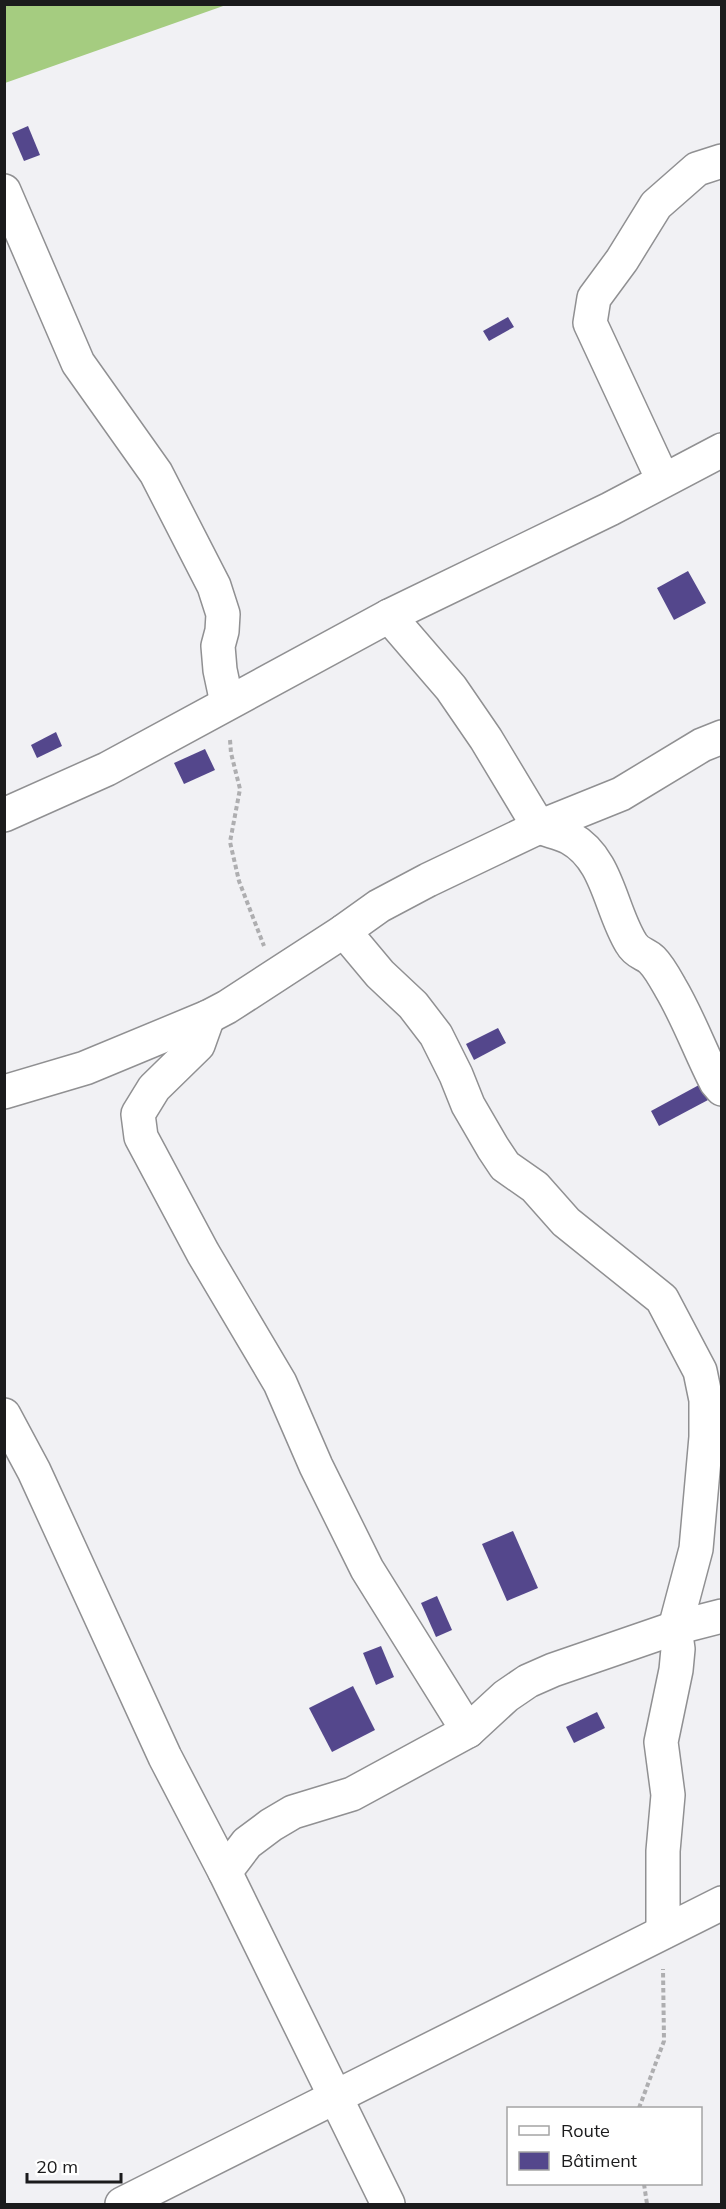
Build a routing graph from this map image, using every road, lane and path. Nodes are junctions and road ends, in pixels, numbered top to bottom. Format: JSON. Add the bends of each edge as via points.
{"nodes":[{"id":1,"x":722,"y":160,"type":"edge"},
{"id":2,"x":4,"y":191,"type":"edge"},
{"id":3,"x":722,"y":450,"type":"edge"},
{"id":4,"x":663,"y":480,"type":"junction"},
{"id":5,"x":389,"y":616,"type":"junction"},
{"id":6,"x":227,"y":703,"type":"junction"},
{"id":7,"x":722,"y":737,"type":"edge"},
{"id":8,"x":4,"y":815,"type":"edge"},
{"id":9,"x":539,"y":828,"type":"junction"},
{"id":10,"x":344,"y":930,"type":"junction"},
{"id":11,"x":271,"y":978,"type":"junction"},
{"id":12,"x":208,"y":1017,"type":"junction"},
{"id":13,"x":722,"y":1089,"type":"edge"},
{"id":14,"x":4,"y":1092,"type":"edge"},
{"id":15,"x":4,"y":1415,"type":"edge"},
{"id":16,"x":722,"y":1617,"type":"edge"},
{"id":17,"x":675,"y":1628,"type":"junction"},
{"id":18,"x":468,"y":1731,"type":"junction"},
{"id":19,"x":225,"y":1872,"type":"junction"},
{"id":20,"x":722,"y":1903,"type":"edge"},
{"id":21,"x":663,"y":1932,"type":"junction"},
{"id":22,"x":334,"y":2096,"type":"junction"},
{"id":23,"x":640,"y":2107,"type":"edge"},
{"id":24,"x":644,"y":2185,"type":"edge"},
{"id":25,"x":122,"y":2205,"type":"edge"},
{"id":26,"x":388,"y":2205,"type":"edge"},
{"id":27,"x":647,"y":2205,"type":"edge"}],
"edges":[{"from":1,"to":4,"type":"street","via":[[697,169],[656,205],[594,298],[590,323]]},
{"from":2,"to":6,"type":"street","via":[[78,363],[156,473],[214,586],[223,614],[218,646]]},
{"from":3,"to":4,"type":"street"},
{"from":4,"to":5,"type":"street"},
{"from":5,"to":6,"type":"street"},
{"from":5,"to":9,"type":"street","via":[[451,688]]},
{"from":6,"to":8,"type":"street","via":[[107,769]]},
{"from":6,"to":11,"type":"path","via":[[231,753],[240,789],[230,842],[239,881],[266,951]]},
{"from":7,"to":9,"type":"street","via":[[621,794]]},
{"from":9,"to":10,"type":"street","via":[[418,885]]},
{"from":9,"to":13,"type":"street","via":[[569,837],[594,862],[608,885],[631,944],[651,959],[670,987]]},
{"from":10,"to":11,"type":"street"},
{"from":10,"to":17,"type":"street","via":[[436,1035],[468,1105],[506,1166],[535,1187],[566,1222],[662,1299],[700,1371],[706,1437],[696,1550]]},
{"from":11,"to":12,"type":"street"},
{"from":12,"to":14,"type":"street","via":[[85,1068]]},
{"from":12,"to":18,"type":"street","via":[[198,1045],[154,1088],[138,1114],[141,1137],[203,1253],[280,1383],[367,1569]]},
{"from":15,"to":19,"type":"street","via":[[34,1471],[165,1757]]},
{"from":16,"to":17,"type":"street"},
{"from":17,"to":18,"type":"street","via":[[528,1681]]},
{"from":17,"to":21,"type":"street","via":[[676,1670],[661,1742],[668,1795]]},
{"from":18,"to":19,"type":"street","via":[[352,1794],[293,1812],[247,1843]]},
{"from":19,"to":22,"type":"street"},
{"from":20,"to":21,"type":"street"},
{"from":21,"to":22,"type":"street"},
{"from":21,"to":23,"type":"path","via":[[664,2041]]},
{"from":22,"to":25,"type":"street"},
{"from":22,"to":26,"type":"street"},
{"from":24,"to":27,"type":"path"}]}
